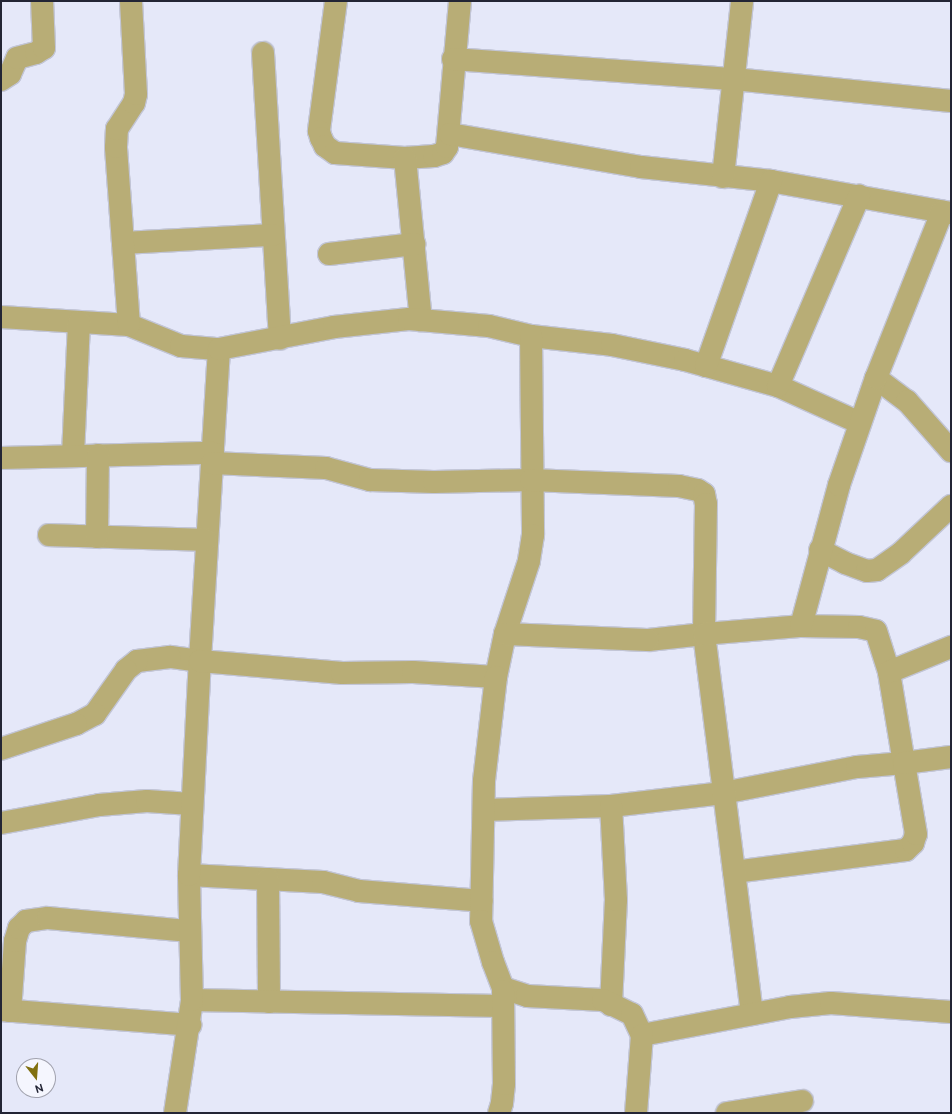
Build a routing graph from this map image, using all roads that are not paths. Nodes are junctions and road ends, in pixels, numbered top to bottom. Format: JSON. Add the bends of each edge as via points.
{"nodes":[{"id":1,"x":42,"y":1,"type":"edge"},
{"id":2,"x":131,"y":1,"type":"edge"},
{"id":3,"x":336,"y":1,"type":"edge"},
{"id":4,"x":460,"y":1,"type":"edge"},
{"id":5,"x":742,"y":1,"type":"edge"},
{"id":6,"x":263,"y":53,"type":"dead end"},
{"id":7,"x":453,"y":59,"type":"junction"},
{"id":8,"x":734,"y":79,"type":"junction"},
{"id":9,"x":1,"y":80,"type":"edge"},
{"id":10,"x":951,"y":101,"type":"edge"},
{"id":11,"x":450,"y":134,"type":"junction"},
{"id":12,"x":405,"y":158,"type":"junction"},
{"id":13,"x":723,"y":177,"type":"junction"},
{"id":14,"x":771,"y":181,"type":"junction"},
{"id":15,"x":860,"y":196,"type":"junction"},
{"id":16,"x":946,"y":213,"type":"edge"},
{"id":17,"x":274,"y":235,"type":"junction"},
{"id":18,"x":123,"y":243,"type":"junction"},
{"id":19,"x":414,"y":244,"type":"junction"},
{"id":20,"x":329,"y":254,"type":"dead end"},
{"id":21,"x":1,"y":317,"type":"edge"},
{"id":22,"x":421,"y":320,"type":"junction"},
{"id":23,"x":79,"y":322,"type":"junction"},
{"id":24,"x":130,"y":325,"type":"junction"},
{"id":25,"x":531,"y":336,"type":"junction"},
{"id":26,"x":280,"y":338,"type":"junction"},
{"id":27,"x":219,"y":349,"type":"junction"},
{"id":28,"x":706,"y":366,"type":"junction"},
{"id":29,"x":876,"y":378,"type":"junction"},
{"id":30,"x":778,"y":386,"type":"junction"},
{"id":31,"x":860,"y":423,"type":"junction"},
{"id":32,"x":951,"y":451,"type":"edge"},
{"id":33,"x":73,"y":455,"type":"junction"},
{"id":34,"x":98,"y":455,"type":"junction"},
{"id":35,"x":1,"y":458,"type":"edge"},
{"id":36,"x":212,"y":458,"type":"junction"},
{"id":37,"x":531,"y":480,"type":"junction"},
{"id":38,"x":948,"y":517,"type":"edge"},
{"id":39,"x":49,"y":535,"type":"dead end"},
{"id":40,"x":97,"y":537,"type":"junction"},
{"id":41,"x":206,"y":540,"type":"junction"},
{"id":42,"x":820,"y":550,"type":"junction"},
{"id":43,"x":801,"y":626,"type":"junction"},
{"id":44,"x":505,"y":634,"type":"junction"},
{"id":45,"x":704,"y":634,"type":"junction"},
{"id":46,"x":951,"y":647,"type":"edge"},
{"id":47,"x":200,"y":661,"type":"junction"},
{"id":48,"x":889,"y":672,"type":"junction"},
{"id":49,"x":496,"y":677,"type":"junction"},
{"id":50,"x":1,"y":749,"type":"edge"},
{"id":51,"x":951,"y":757,"type":"edge"},
{"id":52,"x":904,"y":763,"type":"junction"},
{"id":53,"x":723,"y":793,"type":"junction"},
{"id":54,"x":191,"y":804,"type":"junction"},
{"id":55,"x":611,"y":806,"type":"junction"},
{"id":56,"x":484,"y":810,"type":"junction"},
{"id":57,"x":1,"y":823,"type":"edge"},
{"id":58,"x":734,"y":872,"type":"junction"},
{"id":59,"x":189,"y":875,"type":"junction"},
{"id":60,"x":268,"y":879,"type":"junction"},
{"id":61,"x":482,"y":901,"type":"junction"},
{"id":62,"x":189,"y":931,"type":"junction"},
{"id":63,"x":503,"y":997,"type":"junction"},
{"id":64,"x":192,"y":1000,"type":"junction"},
{"id":65,"x":269,"y":1002,"type":"junction"},
{"id":66,"x":611,"y":1004,"type":"junction"},
{"id":67,"x":6,"y":1011,"type":"edge"},
{"id":68,"x":951,"y":1012,"type":"edge"},
{"id":69,"x":752,"y":1014,"type":"junction"},
{"id":70,"x":190,"y":1025,"type":"junction"},
{"id":71,"x":642,"y":1035,"type":"junction"},
{"id":72,"x":802,"y":1101,"type":"dead end"},
{"id":73,"x":175,"y":1113,"type":"edge"},
{"id":74,"x":499,"y":1113,"type":"edge"},
{"id":75,"x":636,"y":1113,"type":"edge"},
{"id":76,"x":727,"y":1113,"type":"edge"}],
"edges":[{"from":1,"to":9,"type":"street","via":[[44,48],[17,58],[10,74]]},
{"from":2,"to":18,"type":"street","via":[[136,94],[134,103],[117,129],[116,147]]},
{"from":3,"to":12,"type":"street","via":[[319,131],[321,138],[325,146],[335,153]]},
{"from":4,"to":7,"type":"street"},
{"from":5,"to":8,"type":"street"},
{"from":6,"to":17,"type":"street"},
{"from":7,"to":8,"type":"street"},
{"from":7,"to":11,"type":"street"},
{"from":8,"to":10,"type":"street"},
{"from":8,"to":13,"type":"street"},
{"from":11,"to":12,"type":"street","via":[[443,153]]},
{"from":11,"to":13,"type":"street","via":[[641,167]]},
{"from":12,"to":19,"type":"street"},
{"from":13,"to":14,"type":"street"},
{"from":14,"to":15,"type":"street"},
{"from":14,"to":28,"type":"street"},
{"from":15,"to":16,"type":"street"},
{"from":15,"to":30,"type":"street"},
{"from":16,"to":29,"type":"street"},
{"from":17,"to":18,"type":"street"},
{"from":17,"to":26,"type":"street"},
{"from":18,"to":24,"type":"street"},
{"from":19,"to":20,"type":"street"},
{"from":19,"to":22,"type":"street"},
{"from":21,"to":23,"type":"street"},
{"from":22,"to":25,"type":"street","via":[[488,326]]},
{"from":22,"to":26,"type":"street","via":[[334,327]]},
{"from":23,"to":24,"type":"street"},
{"from":23,"to":33,"type":"street"},
{"from":24,"to":27,"type":"street","via":[[181,346]]},
{"from":25,"to":28,"type":"street","via":[[612,345]]},
{"from":25,"to":37,"type":"street"},
{"from":26,"to":27,"type":"street"},
{"from":27,"to":36,"type":"street"},
{"from":28,"to":30,"type":"street"},
{"from":29,"to":31,"type":"street"},
{"from":29,"to":32,"type":"street","via":[[907,401]]},
{"from":30,"to":31,"type":"street"},
{"from":31,"to":42,"type":"street","via":[[838,485]]},
{"from":33,"to":34,"type":"street"},
{"from":33,"to":35,"type":"street"},
{"from":34,"to":36,"type":"street"},
{"from":34,"to":40,"type":"street"},
{"from":36,"to":37,"type":"street","via":[[326,468],[370,480]]},
{"from":36,"to":41,"type":"street"},
{"from":37,"to":44,"type":"street","via":[[533,535],[529,561]]},
{"from":37,"to":45,"type":"street","via":[[679,486],[704,494]]},
{"from":38,"to":42,"type":"street","via":[[877,570],[867,571]]},
{"from":39,"to":40,"type":"street"},
{"from":40,"to":41,"type":"street"},
{"from":41,"to":47,"type":"street"},
{"from":42,"to":43,"type":"street"},
{"from":43,"to":45,"type":"street"},
{"from":43,"to":48,"type":"street","via":[[859,627],[876,631]]},
{"from":44,"to":45,"type":"street","via":[[648,640]]},
{"from":44,"to":49,"type":"street"},
{"from":45,"to":53,"type":"street"},
{"from":46,"to":48,"type":"street"},
{"from":47,"to":49,"type":"street","via":[[342,672],[413,672]]},
{"from":47,"to":50,"type":"street","via":[[170,657],[137,661],[126,670],[95,714],[76,724]]},
{"from":47,"to":54,"type":"street"},
{"from":48,"to":52,"type":"street"},
{"from":49,"to":56,"type":"street","via":[[489,721]]},
{"from":51,"to":52,"type":"street"},
{"from":52,"to":53,"type":"street","via":[[857,768]]},
{"from":52,"to":58,"type":"street","via":[[916,834],[913,843],[906,850]]},
{"from":53,"to":55,"type":"street"},
{"from":53,"to":58,"type":"street"},
{"from":54,"to":57,"type":"street","via":[[147,801],[99,805]]},
{"from":54,"to":59,"type":"street"},
{"from":55,"to":56,"type":"street"},
{"from":55,"to":66,"type":"street","via":[[616,900]]},
{"from":56,"to":61,"type":"street"},
{"from":58,"to":69,"type":"street"},
{"from":59,"to":60,"type":"street"},
{"from":59,"to":62,"type":"street"},
{"from":60,"to":61,"type":"street","via":[[324,882],[359,891]]},
{"from":60,"to":65,"type":"street"},
{"from":61,"to":63,"type":"street","via":[[481,921]]},
{"from":62,"to":64,"type":"street"},
{"from":62,"to":67,"type":"street","via":[[48,918],[26,921],[19,928],[15,941]]},
{"from":63,"to":65,"type":"street"},
{"from":63,"to":66,"type":"street","via":[[603,1000]]},
{"from":63,"to":74,"type":"street","via":[[504,1084]]},
{"from":64,"to":65,"type":"street"},
{"from":64,"to":70,"type":"street"},
{"from":66,"to":71,"type":"street","via":[[632,1014]]},
{"from":67,"to":70,"type":"street"},
{"from":68,"to":69,"type":"street","via":[[831,1003]]},
{"from":69,"to":71,"type":"street"},
{"from":70,"to":73,"type":"street"},
{"from":71,"to":75,"type":"street"},
{"from":72,"to":76,"type":"street"}]}
